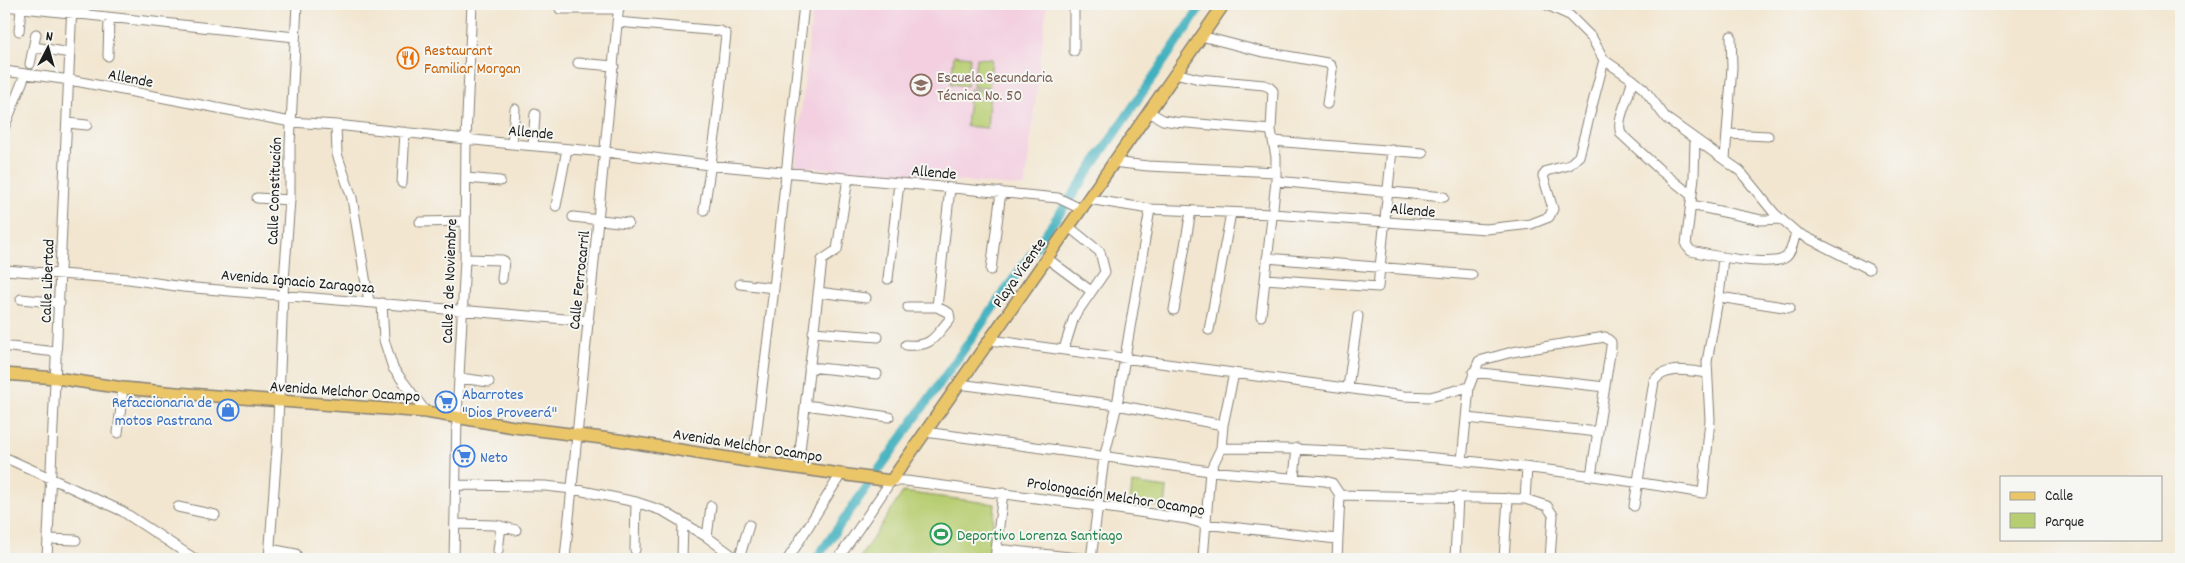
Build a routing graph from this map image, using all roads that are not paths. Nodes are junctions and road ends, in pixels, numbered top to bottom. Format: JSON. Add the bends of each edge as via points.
{"nodes":[{"id":1,"x":72,"y":4,"type":"edge"},
{"id":2,"x":297,"y":4,"type":"edge"},
{"id":3,"x":472,"y":4,"type":"edge"},
{"id":4,"x":804,"y":4,"type":"edge"},
{"id":5,"x":1074,"y":4,"type":"edge"},
{"id":6,"x":1224,"y":4,"type":"edge"},
{"id":7,"x":1544,"y":4,"type":"edge"},
{"id":8,"x":4,"y":6,"type":"edge"},
{"id":9,"x":619,"y":6,"type":"edge"},
{"id":10,"x":21,"y":9,"type":"junction"},
{"id":11,"x":560,"y":9,"type":"dead end"},
{"id":12,"x":72,"y":14,"type":"junction"},
{"id":13,"x":109,"y":18,"type":"junction"},
{"id":14,"x":617,"y":22,"type":"junction"},
{"id":15,"x":19,"y":31,"type":"dead end"},
{"id":16,"x":36,"y":34,"type":"dead end"},
{"id":17,"x":1201,"y":36,"type":"junction"},
{"id":18,"x":1731,"y":36,"type":"dead end"},
{"id":19,"x":295,"y":37,"type":"junction"},
{"id":20,"x":34,"y":47,"type":"junction"},
{"id":21,"x":1074,"y":51,"type":"dead end"},
{"id":22,"x":70,"y":53,"type":"junction"},
{"id":23,"x":108,"y":56,"type":"dead end"},
{"id":24,"x":1604,"y":60,"type":"junction"},
{"id":25,"x":578,"y":62,"type":"dead end"},
{"id":26,"x":30,"y":64,"type":"dead end"},
{"id":27,"x":614,"y":66,"type":"junction"},
{"id":28,"x":4,"y":71,"type":"edge"},
{"id":29,"x":1175,"y":73,"type":"junction"},
{"id":30,"x":25,"y":75,"type":"junction"},
{"id":31,"x":1632,"y":79,"type":"junction"},
{"id":32,"x":70,"y":80,"type":"junction"},
{"id":33,"x":1327,"y":104,"type":"dead end"},
{"id":34,"x":515,"y":109,"type":"dead end"},
{"id":35,"x":1148,"y":112,"type":"junction"},
{"id":36,"x":535,"y":114,"type":"dead end"},
{"id":37,"x":291,"y":122,"type":"junction"},
{"id":38,"x":67,"y":123,"type":"junction"},
{"id":39,"x":86,"y":125,"type":"dead end"},
{"id":40,"x":336,"y":125,"type":"junction"},
{"id":41,"x":4,"y":128,"type":"edge"},
{"id":42,"x":1271,"y":130,"type":"junction"},
{"id":43,"x":405,"y":132,"type":"junction"},
{"id":44,"x":1728,"y":134,"type":"junction"},
{"id":45,"x":1768,"y":136,"type":"dead end"},
{"id":46,"x":466,"y":140,"type":"junction"},
{"id":47,"x":1695,"y":140,"type":"junction"},
{"id":48,"x":1273,"y":141,"type":"junction"},
{"id":49,"x":512,"y":144,"type":"junction"},
{"id":50,"x":533,"y":146,"type":"junction"},
{"id":51,"x":567,"y":148,"type":"junction"},
{"id":52,"x":1392,"y":150,"type":"junction"},
{"id":53,"x":606,"y":152,"type":"junction"},
{"id":54,"x":1423,"y":153,"type":"dead end"},
{"id":55,"x":1725,"y":159,"type":"junction"},
{"id":56,"x":1112,"y":162,"type":"junction"},
{"id":57,"x":710,"y":164,"type":"junction"},
{"id":58,"x":786,"y":172,"type":"junction"},
{"id":59,"x":1276,"y":176,"type":"junction"},
{"id":60,"x":466,"y":178,"type":"junction"},
{"id":61,"x":848,"y":178,"type":"junction"},
{"id":62,"x":500,"y":181,"type":"dead end"},
{"id":63,"x":402,"y":183,"type":"dead end"},
{"id":64,"x":899,"y":183,"type":"junction"},
{"id":65,"x":950,"y":188,"type":"junction"},
{"id":66,"x":1001,"y":192,"type":"junction"},
{"id":67,"x":1388,"y":193,"type":"junction"},
{"id":68,"x":1691,"y":195,"type":"junction"},
{"id":69,"x":1444,"y":197,"type":"dead end"},
{"id":70,"x":257,"y":198,"type":"dead end"},
{"id":71,"x":290,"y":200,"type":"junction"},
{"id":72,"x":1080,"y":204,"type":"junction"},
{"id":73,"x":1691,"y":205,"type":"junction"},
{"id":74,"x":556,"y":206,"type":"dead end"},
{"id":75,"x":1150,"y":209,"type":"junction"},
{"id":76,"x":704,"y":210,"type":"dead end"},
{"id":77,"x":1190,"y":212,"type":"junction"},
{"id":78,"x":1231,"y":213,"type":"junction"},
{"id":79,"x":1272,"y":214,"type":"junction"},
{"id":80,"x":573,"y":217,"type":"dead end"},
{"id":81,"x":1781,"y":219,"type":"junction"},
{"id":82,"x":599,"y":220,"type":"junction"},
{"id":83,"x":465,"y":221,"type":"junction"},
{"id":84,"x":1385,"y":221,"type":"junction"},
{"id":85,"x":420,"y":222,"type":"dead end"},
{"id":86,"x":628,"y":222,"type":"dead end"},
{"id":87,"x":1068,"y":227,"type":"junction"},
{"id":88,"x":1796,"y":232,"type":"junction"},
{"id":89,"x":1723,"y":257,"type":"junction"},
{"id":90,"x":1267,"y":258,"type":"junction"},
{"id":91,"x":465,"y":259,"type":"junction"},
{"id":92,"x":1048,"y":259,"type":"junction"},
{"id":93,"x":1380,"y":268,"type":"junction"},
{"id":94,"x":1869,"y":269,"type":"dead end"},
{"id":95,"x":4,"y":270,"type":"edge"},
{"id":96,"x":991,"y":270,"type":"dead end"},
{"id":97,"x":61,"y":274,"type":"junction"},
{"id":98,"x":1472,"y":275,"type":"dead end"},
{"id":99,"x":502,"y":279,"type":"dead end"},
{"id":100,"x":888,"y":279,"type":"dead end"},
{"id":101,"x":1265,"y":279,"type":"junction"},
{"id":102,"x":740,"y":284,"type":"dead end"},
{"id":103,"x":774,"y":288,"type":"junction"},
{"id":104,"x":1091,"y":291,"type":"junction"},
{"id":105,"x":818,"y":292,"type":"junction"},
{"id":106,"x":283,"y":294,"type":"junction"},
{"id":107,"x":1719,"y":297,"type":"junction"},
{"id":108,"x":866,"y":298,"type":"dead end"},
{"id":109,"x":21,"y":299,"type":"dead end"},
{"id":110,"x":369,"y":302,"type":"junction"},
{"id":111,"x":60,"y":303,"type":"junction"},
{"id":112,"x":382,"y":303,"type":"junction"},
{"id":113,"x":908,"y":307,"type":"dead end"},
{"id":114,"x":937,"y":307,"type":"junction"},
{"id":115,"x":1790,"y":308,"type":"dead end"},
{"id":116,"x":1174,"y":310,"type":"dead end"},
{"id":117,"x":463,"y":312,"type":"junction"},
{"id":118,"x":1261,"y":316,"type":"dead end"},
{"id":119,"x":1358,"y":316,"type":"dead end"},
{"id":120,"x":589,"y":321,"type":"junction"},
{"id":121,"x":1209,"y":330,"type":"dead end"},
{"id":122,"x":813,"y":332,"type":"junction"},
{"id":123,"x":878,"y":337,"type":"dead end"},
{"id":124,"x":990,"y":340,"type":"junction"},
{"id":125,"x":906,"y":345,"type":"dead end"},
{"id":126,"x":10,"y":347,"type":"dead end"},
{"id":127,"x":1064,"y":349,"type":"junction"},
{"id":128,"x":58,"y":352,"type":"junction"},
{"id":129,"x":1124,"y":357,"type":"junction"},
{"id":130,"x":810,"y":366,"type":"junction"},
{"id":131,"x":1473,"y":372,"type":"junction"},
{"id":132,"x":1234,"y":373,"type":"junction"},
{"id":133,"x":1707,"y":373,"type":"junction"},
{"id":134,"x":4,"y":374,"type":"edge"},
{"id":135,"x":877,"y":374,"type":"dead end"},
{"id":136,"x":56,"y":378,"type":"junction"},
{"id":137,"x":460,"y":378,"type":"junction"},
{"id":138,"x":489,"y":382,"type":"dead end"},
{"id":139,"x":959,"y":384,"type":"junction"},
{"id":140,"x":1348,"y":387,"type":"junction"},
{"id":141,"x":1469,"y":387,"type":"junction"},
{"id":142,"x":1605,"y":387,"type":"junction"},
{"id":143,"x":123,"y":388,"type":"junction"},
{"id":144,"x":279,"y":401,"type":"junction"},
{"id":145,"x":806,"y":405,"type":"junction"},
{"id":146,"x":1117,"y":405,"type":"junction"},
{"id":147,"x":426,"y":412,"type":"junction"},
{"id":148,"x":458,"y":417,"type":"junction"},
{"id":149,"x":889,"y":417,"type":"dead end"},
{"id":150,"x":1467,"y":418,"type":"junction"},
{"id":151,"x":1223,"y":425,"type":"junction"},
{"id":152,"x":925,"y":432,"type":"junction"},
{"id":153,"x":1598,"y":432,"type":"junction"},
{"id":154,"x":118,"y":433,"type":"dead end"},
{"id":155,"x":578,"y":435,"type":"junction"},
{"id":156,"x":1221,"y":448,"type":"junction"},
{"id":157,"x":1296,"y":448,"type":"junction"},
{"id":158,"x":4,"y":457,"type":"edge"},
{"id":159,"x":1104,"y":458,"type":"junction"},
{"id":160,"x":1462,"y":461,"type":"junction"},
{"id":161,"x":753,"y":462,"type":"junction"},
{"id":162,"x":798,"y":468,"type":"junction"},
{"id":163,"x":1527,"y":468,"type":"junction"},
{"id":164,"x":1210,"y":471,"type":"junction"},
{"id":165,"x":841,"y":474,"type":"junction"},
{"id":166,"x":1591,"y":476,"type":"junction"},
{"id":167,"x":51,"y":478,"type":"junction"},
{"id":168,"x":1294,"y":478,"type":"junction"},
{"id":169,"x":885,"y":480,"type":"junction"},
{"id":170,"x":1639,"y":482,"type":"junction"},
{"id":171,"x":456,"y":485,"type":"junction"},
{"id":172,"x":573,"y":489,"type":"junction"},
{"id":173,"x":1340,"y":495,"type":"junction"},
{"id":174,"x":1002,"y":496,"type":"junction"},
{"id":175,"x":1458,"y":496,"type":"junction"},
{"id":176,"x":1508,"y":498,"type":"junction"},
{"id":177,"x":1524,"y":499,"type":"junction"},
{"id":178,"x":636,"y":502,"type":"junction"},
{"id":179,"x":711,"y":506,"type":"dead end"},
{"id":180,"x":1634,"y":506,"type":"dead end"},
{"id":181,"x":178,"y":507,"type":"dead end"},
{"id":182,"x":1097,"y":508,"type":"junction"},
{"id":183,"x":215,"y":515,"type":"dead end"},
{"id":184,"x":683,"y":523,"type":"junction"},
{"id":185,"x":455,"y":524,"type":"junction"},
{"id":186,"x":1204,"y":524,"type":"junction"},
{"id":187,"x":749,"y":525,"type":"dead end"},
{"id":188,"x":501,"y":526,"type":"junction"},
{"id":189,"x":516,"y":530,"type":"dead end"},
{"id":190,"x":707,"y":537,"type":"junction"},
{"id":191,"x":48,"y":539,"type":"junction"},
{"id":192,"x":1337,"y":539,"type":"junction"},
{"id":193,"x":76,"y":540,"type":"dead end"},
{"id":194,"x":270,"y":549,"type":"junction"},
{"id":195,"x":996,"y":549,"type":"junction"},
{"id":196,"x":635,"y":550,"type":"dead end"},
{"id":197,"x":498,"y":551,"type":"dead end"},
{"id":198,"x":296,"y":554,"type":"dead end"},
{"id":199,"x":47,"y":559,"type":"edge"},
{"id":200,"x":196,"y":559,"type":"edge"},
{"id":201,"x":270,"y":559,"type":"edge"},
{"id":202,"x":454,"y":559,"type":"edge"},
{"id":203,"x":565,"y":559,"type":"edge"},
{"id":204,"x":682,"y":559,"type":"edge"},
{"id":205,"x":738,"y":559,"type":"edge"},
{"id":206,"x":788,"y":559,"type":"edge"},
{"id":207,"x":838,"y":559,"type":"edge"},
{"id":208,"x":995,"y":559,"type":"edge"},
{"id":209,"x":1090,"y":559,"type":"edge"},
{"id":210,"x":1203,"y":559,"type":"edge"},
{"id":211,"x":1337,"y":559,"type":"edge"},
{"id":212,"x":1455,"y":559,"type":"edge"},
{"id":213,"x":1504,"y":559,"type":"edge"},
{"id":214,"x":1550,"y":559,"type":"edge"}],
"edges":[{"from":1,"to":12,"type":"street","name":"Calle Libertad"},
{"from":2,"to":19,"type":"street","name":"Calle Constitución"},
{"from":3,"to":46,"type":"street","name":"Calle 2 de Noviembre"},
{"from":4,"to":58,"type":"street"},
{"from":5,"to":21,"type":"street"},
{"from":6,"to":17,"type":"main road","name":"Playa Vicente"},
{"from":7,"to":24,"type":"street","via":[[1570,15],[1592,38]]},
{"from":8,"to":10,"type":"street"},
{"from":9,"to":11,"type":"street"},
{"from":9,"to":14,"type":"street","name":"Calle Ferrocarril"},
{"from":10,"to":12,"type":"street"},
{"from":10,"to":15,"type":"street"},
{"from":12,"to":13,"type":"street"},
{"from":12,"to":22,"type":"street","name":"Calle Libertad"},
{"from":13,"to":19,"type":"street"},
{"from":13,"to":23,"type":"street"},
{"from":14,"to":27,"type":"street","name":"Calle Ferrocarril"},
{"from":14,"to":57,"type":"street","via":[[726,34]]},
{"from":16,"to":20,"type":"street"},
{"from":17,"to":29,"type":"main road","name":"Playa Vicente"},
{"from":17,"to":33,"type":"street","via":[[1259,52],[1327,63],[1332,70]]},
{"from":18,"to":44,"type":"street"},
{"from":19,"to":37,"type":"street","name":"Calle Constitución"},
{"from":20,"to":22,"type":"street"},
{"from":20,"to":26,"type":"street"},
{"from":22,"to":32,"type":"street","name":"Calle Libertad"},
{"from":24,"to":31,"type":"street"},
{"from":24,"to":84,"type":"street","name":"Allende","via":[[1580,156],[1569,165],[1547,171],[1543,176],[1553,209],[1549,217],[1531,224],[1486,229]]},
{"from":25,"to":27,"type":"street"},
{"from":27,"to":53,"type":"street","name":"Calle Ferrocarril"},
{"from":28,"to":30,"type":"street","name":"Allende"},
{"from":29,"to":35,"type":"main road","name":"Playa Vicente"},
{"from":29,"to":42,"type":"street","via":[[1270,87]]},
{"from":30,"to":32,"type":"street","name":"Allende"},
{"from":30,"to":41,"type":"street"},
{"from":31,"to":47,"type":"street","via":[[1666,118]]},
{"from":31,"to":68,"type":"street","via":[[1620,121],[1621,134]]},
{"from":32,"to":37,"type":"street","name":"Allende"},
{"from":32,"to":38,"type":"street","name":"Calle Libertad"},
{"from":34,"to":49,"type":"street"},
{"from":35,"to":42,"type":"street","via":[[1175,122]]},
{"from":35,"to":56,"type":"main road","name":"Playa Vicente"},
{"from":36,"to":50,"type":"street"},
{"from":37,"to":40,"type":"street","name":"Allende"},
{"from":37,"to":71,"type":"street","name":"Calle Constitución"},
{"from":38,"to":39,"type":"street"},
{"from":38,"to":97,"type":"street","name":"Calle Libertad"},
{"from":40,"to":43,"type":"street","name":"Allende"},
{"from":40,"to":110,"type":"street","via":[[337,154],[352,198]]},
{"from":42,"to":48,"type":"street"},
{"from":43,"to":46,"type":"street","name":"Allende"},
{"from":43,"to":63,"type":"street"},
{"from":44,"to":45,"type":"street"},
{"from":44,"to":55,"type":"street"},
{"from":46,"to":49,"type":"street","name":"Allende"},
{"from":46,"to":60,"type":"street","name":"Calle 2 de Noviembre"},
{"from":47,"to":55,"type":"street"},
{"from":47,"to":68,"type":"street"},
{"from":48,"to":52,"type":"street"},
{"from":48,"to":59,"type":"street"},
{"from":49,"to":50,"type":"street","name":"Allende"},
{"from":50,"to":51,"type":"street","name":"Allende"},
{"from":51,"to":53,"type":"street","name":"Allende"},
{"from":51,"to":74,"type":"street"},
{"from":52,"to":54,"type":"street"},
{"from":52,"to":67,"type":"street"},
{"from":53,"to":57,"type":"street","name":"Allende"},
{"from":53,"to":82,"type":"street","name":"Calle Ferrocarril"},
{"from":55,"to":81,"type":"street","via":[[1740,171]]},
{"from":56,"to":59,"type":"street"},
{"from":56,"to":72,"type":"main road","name":"Playa Vicente"},
{"from":57,"to":58,"type":"street","name":"Allende"},
{"from":57,"to":76,"type":"street"},
{"from":58,"to":61,"type":"street","name":"Allende"},
{"from":58,"to":103,"type":"street"},
{"from":59,"to":67,"type":"street"},
{"from":59,"to":79,"type":"street"},
{"from":60,"to":62,"type":"street"},
{"from":60,"to":83,"type":"street","name":"Calle 2 de Noviembre"},
{"from":61,"to":64,"type":"street","name":"Allende"},
{"from":61,"to":105,"type":"street","via":[[837,250],[822,260]]},
{"from":64,"to":65,"type":"street","name":"Allende"},
{"from":64,"to":100,"type":"street"},
{"from":65,"to":66,"type":"street","name":"Allende"},
{"from":65,"to":114,"type":"street"},
{"from":66,"to":72,"type":"street","name":"Allende","via":[[1058,198]]},
{"from":66,"to":96,"type":"street"},
{"from":67,"to":69,"type":"street"},
{"from":67,"to":84,"type":"street"},
{"from":68,"to":73,"type":"street"},
{"from":70,"to":71,"type":"street"},
{"from":71,"to":106,"type":"street","name":"Calle Constitución"},
{"from":72,"to":75,"type":"street","name":"Allende"},
{"from":72,"to":87,"type":"main road","name":"Playa Vicente"},
{"from":73,"to":81,"type":"street","via":[[1761,220]]},
{"from":73,"to":89,"type":"street","via":[[1687,248]]},
{"from":75,"to":77,"type":"street","name":"Allende"},
{"from":75,"to":129,"type":"street"},
{"from":77,"to":78,"type":"street","name":"Allende"},
{"from":77,"to":116,"type":"street"},
{"from":78,"to":79,"type":"street","name":"Allende"},
{"from":78,"to":121,"type":"street"},
{"from":79,"to":84,"type":"street","name":"Allende"},
{"from":79,"to":90,"type":"street"},
{"from":80,"to":82,"type":"street"},
{"from":81,"to":88,"type":"street"},
{"from":82,"to":86,"type":"street"},
{"from":82,"to":120,"type":"street","name":"Calle Ferrocarril"},
{"from":83,"to":85,"type":"street"},
{"from":83,"to":91,"type":"street","name":"Calle 2 de Noviembre"},
{"from":84,"to":93,"type":"street"},
{"from":87,"to":92,"type":"main road","name":"Playa Vicente"},
{"from":87,"to":104,"type":"street","via":[[1100,252],[1105,272]]},
{"from":88,"to":89,"type":"street","via":[[1788,256],[1780,262]]},
{"from":88,"to":94,"type":"street"},
{"from":89,"to":107,"type":"street"},
{"from":90,"to":93,"type":"street"},
{"from":90,"to":101,"type":"street"},
{"from":91,"to":99,"type":"street","via":[[504,261]]},
{"from":91,"to":117,"type":"street","name":"Calle 2 de Noviembre"},
{"from":92,"to":104,"type":"street"},
{"from":92,"to":124,"type":"main road","name":"Playa Vicente"},
{"from":93,"to":98,"type":"street"},
{"from":93,"to":101,"type":"street","via":[[1376,288]]},
{"from":95,"to":97,"type":"street","name":"Avenida Ignacio Zaragoza"},
{"from":97,"to":106,"type":"street","name":"Avenida Ignacio Zaragoza"},
{"from":97,"to":111,"type":"street","name":"Calle Libertad"},
{"from":101,"to":118,"type":"street"},
{"from":102,"to":103,"type":"street"},
{"from":103,"to":161,"type":"street"},
{"from":104,"to":127,"type":"street","via":[[1074,317]]},
{"from":105,"to":108,"type":"street"},
{"from":105,"to":122,"type":"street"},
{"from":106,"to":110,"type":"street","name":"Avenida Ignacio Zaragoza"},
{"from":106,"to":144,"type":"street","name":"Calle Constitución"},
{"from":107,"to":115,"type":"street"},
{"from":107,"to":133,"type":"street"},
{"from":109,"to":111,"type":"street"},
{"from":110,"to":112,"type":"street","name":"Avenida Ignacio Zaragoza"},
{"from":111,"to":128,"type":"street","name":"Calle Libertad"},
{"from":112,"to":117,"type":"street","name":"Avenida Ignacio Zaragoza"},
{"from":112,"to":147,"type":"street","via":[[384,340],[393,368]]},
{"from":113,"to":114,"type":"street"},
{"from":114,"to":125,"type":"street","via":[[948,313],[950,319],[928,344]]},
{"from":117,"to":120,"type":"street","name":"Avenida Ignacio Zaragoza"},
{"from":117,"to":137,"type":"street","name":"Calle 2 de Noviembre"},
{"from":119,"to":140,"type":"street"},
{"from":120,"to":155,"type":"street","name":"Calle Ferrocarril"},
{"from":122,"to":123,"type":"street"},
{"from":122,"to":130,"type":"street"},
{"from":124,"to":127,"type":"street"},
{"from":124,"to":139,"type":"main road","name":"Playa Vicente"},
{"from":126,"to":128,"type":"street"},
{"from":127,"to":129,"type":"street"},
{"from":128,"to":136,"type":"street","name":"Calle Libertad"},
{"from":129,"to":132,"type":"street"},
{"from":129,"to":146,"type":"street"},
{"from":130,"to":135,"type":"street"},
{"from":130,"to":145,"type":"street"},
{"from":131,"to":141,"type":"street"},
{"from":131,"to":142,"type":"street"},
{"from":131,"to":142,"type":"street","via":[[1478,361],[1485,358],[1605,337],[1611,342]]},
{"from":132,"to":140,"type":"street"},
{"from":132,"to":151,"type":"street"},
{"from":133,"to":170,"type":"street","via":[[1666,371],[1658,374],[1654,381]]},
{"from":133,"to":170,"type":"street","via":[[1710,420],[1702,494]]},
{"from":134,"to":136,"type":"main road","name":"Avenida Melchor Ocampo"},
{"from":136,"to":143,"type":"main road","name":"Avenida Melchor Ocampo"},
{"from":136,"to":167,"type":"street","name":"Calle Libertad"},
{"from":137,"to":138,"type":"street"},
{"from":137,"to":148,"type":"street","name":"Calle 2 de Noviembre"},
{"from":139,"to":146,"type":"street"},
{"from":139,"to":152,"type":"main road","name":"Playa Vicente"},
{"from":140,"to":141,"type":"street","via":[[1430,397]]},
{"from":141,"to":150,"type":"street"},
{"from":142,"to":153,"type":"street"},
{"from":143,"to":144,"type":"main road","name":"Avenida Melchor Ocampo"},
{"from":143,"to":154,"type":"street"},
{"from":144,"to":147,"type":"main road","name":"Avenida Melchor Ocampo"},
{"from":144,"to":194,"type":"street","name":"Calle Constitución"},
{"from":145,"to":149,"type":"street"},
{"from":145,"to":162,"type":"street"},
{"from":146,"to":151,"type":"street"},
{"from":146,"to":159,"type":"street"},
{"from":147,"to":148,"type":"main road","name":"Avenida Melchor Ocampo"},
{"from":148,"to":155,"type":"main road","name":"Avenida Melchor Ocampo"},
{"from":148,"to":171,"type":"street","name":"Calle 2 de Noviembre"},
{"from":150,"to":153,"type":"street"},
{"from":150,"to":160,"type":"street"},
{"from":151,"to":156,"type":"street"},
{"from":152,"to":159,"type":"street"},
{"from":152,"to":169,"type":"main road","name":"Playa Vicente"},
{"from":153,"to":166,"type":"street"},
{"from":155,"to":161,"type":"main road","name":"Avenida Melchor Ocampo"},
{"from":155,"to":172,"type":"street","name":"Calle Ferrocarril"},
{"from":156,"to":157,"type":"street"},
{"from":156,"to":164,"type":"street"},
{"from":157,"to":160,"type":"street"},
{"from":157,"to":168,"type":"street"},
{"from":158,"to":167,"type":"street"},
{"from":159,"to":164,"type":"street"},
{"from":159,"to":182,"type":"street"},
{"from":160,"to":163,"type":"street"},
{"from":161,"to":162,"type":"main road","name":"Avenida Melchor Ocampo"},
{"from":162,"to":165,"type":"main road","name":"Avenida Melchor Ocampo"},
{"from":163,"to":166,"type":"street"},
{"from":163,"to":177,"type":"street"},
{"from":164,"to":168,"type":"street"},
{"from":164,"to":186,"type":"street"},
{"from":165,"to":169,"type":"main road","name":"Avenida Melchor Ocampo"},
{"from":165,"to":206,"type":"street"},
{"from":166,"to":170,"type":"street"},
{"from":167,"to":191,"type":"street","name":"Calle Libertad"},
{"from":167,"to":200,"type":"street","via":[[122,511]]},
{"from":168,"to":173,"type":"street","via":[[1332,483]]},
{"from":169,"to":174,"type":"street","name":"Prolongación Melchor Ocampo"},
{"from":169,"to":207,"type":"street","name":"Playa Vicente"},
{"from":170,"to":180,"type":"street"},
{"from":171,"to":172,"type":"street"},
{"from":171,"to":185,"type":"street","name":"Calle 2 de Noviembre"},
{"from":172,"to":178,"type":"street"},
{"from":172,"to":203,"type":"street","name":"Calle Ferrocarril"},
{"from":173,"to":175,"type":"street"},
{"from":173,"to":192,"type":"street"},
{"from":174,"to":182,"type":"street","name":"Prolongación Melchor Ocampo"},
{"from":174,"to":195,"type":"street"},
{"from":175,"to":176,"type":"street"},
{"from":175,"to":212,"type":"street"},
{"from":176,"to":177,"type":"street"},
{"from":176,"to":213,"type":"street"},
{"from":177,"to":214,"type":"street","via":[[1547,506],[1553,515]]},
{"from":178,"to":184,"type":"street","via":[[663,511]]},
{"from":178,"to":196,"type":"street"},
{"from":179,"to":190,"type":"street"},
{"from":181,"to":183,"type":"street"},
{"from":182,"to":186,"type":"street","name":"Prolongación Melchor Ocampo"},
{"from":182,"to":209,"type":"street"},
{"from":184,"to":190,"type":"street"},
{"from":184,"to":204,"type":"street"},
{"from":185,"to":188,"type":"street"},
{"from":185,"to":202,"type":"street","name":"Calle 2 de Noviembre"},
{"from":186,"to":192,"type":"street","name":"Prolongación Melchor Ocampo"},
{"from":186,"to":210,"type":"street"},
{"from":187,"to":205,"type":"street"},
{"from":188,"to":189,"type":"street"},
{"from":188,"to":197,"type":"street"},
{"from":190,"to":205,"type":"street"},
{"from":191,"to":193,"type":"street"},
{"from":191,"to":199,"type":"street","name":"Calle Libertad"},
{"from":192,"to":211,"type":"street"},
{"from":194,"to":198,"type":"street"},
{"from":194,"to":201,"type":"street","name":"Calle Constitución"},
{"from":195,"to":208,"type":"street"},
{"from":195,"to":209,"type":"street"}]}
